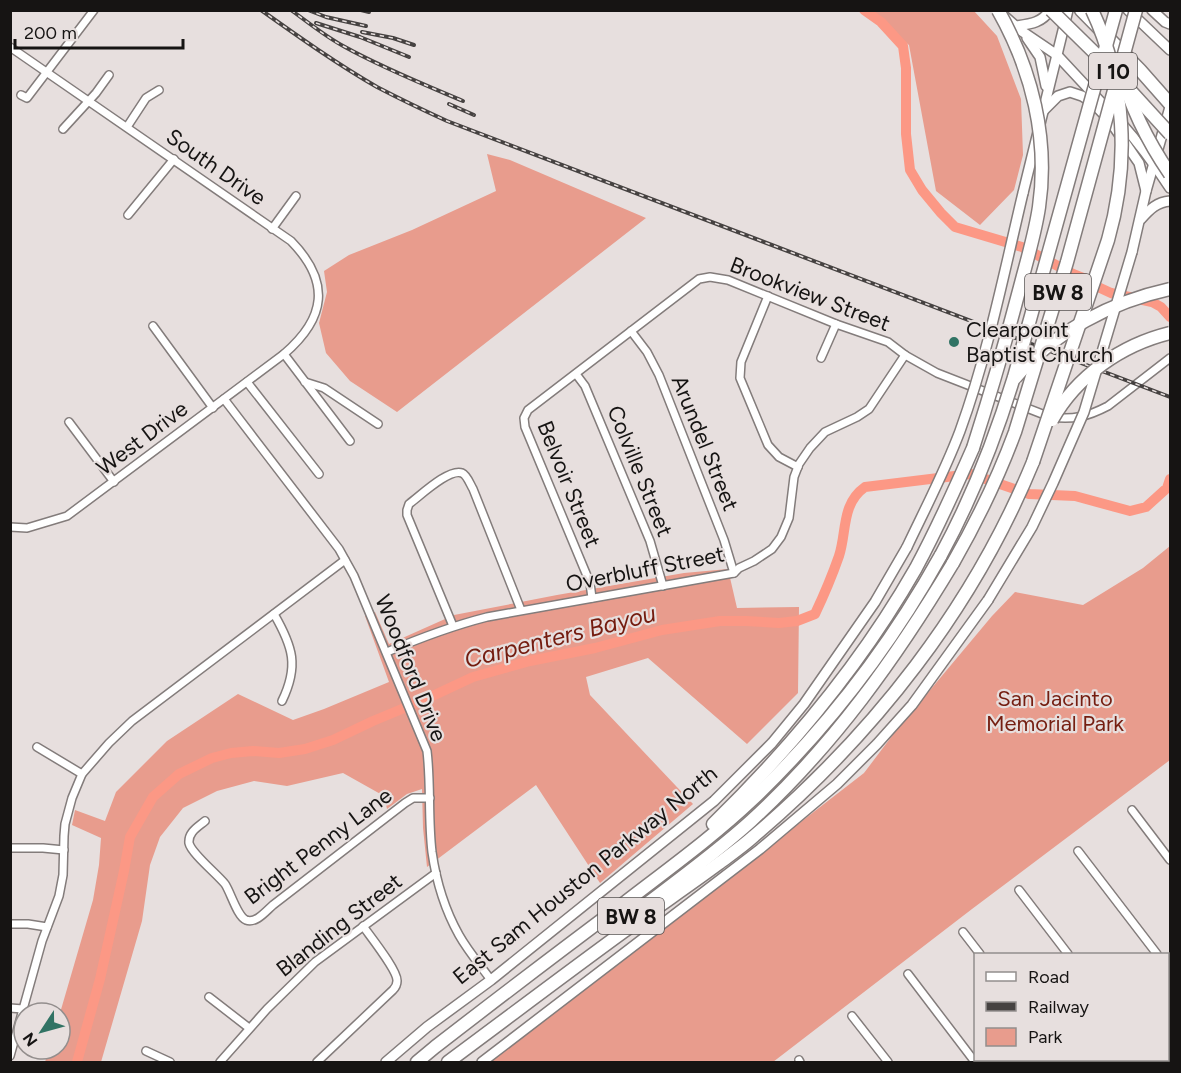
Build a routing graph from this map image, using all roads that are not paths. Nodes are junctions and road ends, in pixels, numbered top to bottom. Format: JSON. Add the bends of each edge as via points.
{"nodes":[{"id":1,"x":94,"y":10,"type":"edge"},
{"id":2,"x":998,"y":10,"type":"edge"},
{"id":3,"x":1051,"y":10,"type":"edge"},
{"id":4,"x":1068,"y":10,"type":"edge"},
{"id":5,"x":1081,"y":10,"type":"edge"},
{"id":6,"x":1092,"y":10,"type":"edge"},
{"id":7,"x":1109,"y":10,"type":"edge"},
{"id":8,"x":1116,"y":10,"type":"edge"},
{"id":9,"x":1128,"y":10,"type":"edge"},
{"id":10,"x":1136,"y":10,"type":"edge"},
{"id":11,"x":1152,"y":10,"type":"edge"},
{"id":12,"x":1170,"y":24,"type":"edge"},
{"id":13,"x":1018,"y":28,"type":"junction"},
{"id":14,"x":10,"y":47,"type":"edge"},
{"id":15,"x":1170,"y":50,"type":"edge"},
{"id":16,"x":1057,"y":55,"type":"junction"},
{"id":17,"x":48,"y":72,"type":"junction"},
{"id":18,"x":109,"y":75,"type":"dead end"},
{"id":19,"x":159,"y":90,"type":"dead end"},
{"id":20,"x":1047,"y":94,"type":"junction"},
{"id":21,"x":21,"y":95,"type":"dead end"},
{"id":22,"x":89,"y":100,"type":"junction"},
{"id":23,"x":1170,"y":105,"type":"edge"},
{"id":24,"x":1042,"y":112,"type":"junction"},
{"id":25,"x":127,"y":127,"type":"junction"},
{"id":26,"x":63,"y":129,"type":"dead end"},
{"id":27,"x":1167,"y":132,"type":"edge"},
{"id":28,"x":1132,"y":135,"type":"junction"},
{"id":29,"x":174,"y":159,"type":"junction"},
{"id":30,"x":1154,"y":164,"type":"junction"},
{"id":31,"x":1170,"y":167,"type":"edge"},
{"id":32,"x":1170,"y":174,"type":"edge"},
{"id":33,"x":1170,"y":182,"type":"edge"},
{"id":34,"x":1170,"y":188,"type":"edge"},
{"id":35,"x":1146,"y":191,"type":"junction"},
{"id":36,"x":296,"y":196,"type":"dead end"},
{"id":37,"x":1170,"y":201,"type":"edge"},
{"id":38,"x":128,"y":215,"type":"dead end"},
{"id":39,"x":1140,"y":221,"type":"junction"},
{"id":40,"x":272,"y":228,"type":"junction"},
{"id":41,"x":1170,"y":289,"type":"edge"},
{"id":42,"x":768,"y":296,"type":"junction"},
{"id":43,"x":836,"y":324,"type":"junction"},
{"id":44,"x":153,"y":326,"type":"dead end"},
{"id":45,"x":632,"y":331,"type":"junction"},
{"id":46,"x":1170,"y":333,"type":"edge"},
{"id":47,"x":284,"y":354,"type":"junction"},
{"id":48,"x":905,"y":355,"type":"junction"},
{"id":49,"x":821,"y":358,"type":"dead end"},
{"id":50,"x":1170,"y":358,"type":"edge"},
{"id":51,"x":576,"y":374,"type":"junction"},
{"id":52,"x":305,"y":381,"type":"junction"},
{"id":53,"x":247,"y":382,"type":"junction"},
{"id":54,"x":224,"y":399,"type":"junction"},
{"id":55,"x":213,"y":408,"type":"junction"},
{"id":56,"x":524,"y":418,"type":"joint"},
{"id":57,"x":69,"y":422,"type":"dead end"},
{"id":58,"x":378,"y":424,"type":"dead end"},
{"id":59,"x":350,"y":441,"type":"dead end"},
{"id":60,"x":973,"y":448,"type":"junction"},
{"id":61,"x":1033,"y":462,"type":"junction"},
{"id":62,"x":798,"y":467,"type":"junction"},
{"id":63,"x":319,"y":474,"type":"dead end"},
{"id":64,"x":114,"y":482,"type":"junction"},
{"id":65,"x":10,"y":527,"type":"edge"},
{"id":66,"x":345,"y":560,"type":"junction"},
{"id":67,"x":734,"y":573,"type":"junction"},
{"id":68,"x":663,"y":586,"type":"junction"},
{"id":69,"x":592,"y":598,"type":"junction"},
{"id":70,"x":521,"y":610,"type":"junction"},
{"id":71,"x":274,"y":614,"type":"junction"},
{"id":72,"x":453,"y":626,"type":"junction"},
{"id":73,"x":387,"y":652,"type":"junction"},
{"id":74,"x":282,"y":701,"type":"dead end"},
{"id":75,"x":37,"y":747,"type":"dead end"},
{"id":76,"x":82,"y":774,"type":"junction"},
{"id":77,"x":430,"y":798,"type":"junction"},
{"id":78,"x":1132,"y":810,"type":"dead end"},
{"id":79,"x":205,"y":821,"type":"dead end"},
{"id":80,"x":10,"y":848,"type":"edge"},
{"id":81,"x":64,"y":850,"type":"junction"},
{"id":82,"x":1078,"y":851,"type":"dead end"},
{"id":83,"x":1170,"y":861,"type":"edge"},
{"id":84,"x":436,"y":873,"type":"junction"},
{"id":85,"x":648,"y":884,"type":"junction"},
{"id":86,"x":1019,"y":890,"type":"dead end"},
{"id":87,"x":10,"y":924,"type":"edge"},
{"id":88,"x":363,"y":926,"type":"junction"},
{"id":89,"x":47,"y":927,"type":"junction"},
{"id":90,"x":963,"y":932,"type":"dead end"},
{"id":91,"x":979,"y":953,"type":"edge"},
{"id":92,"x":1067,"y":953,"type":"edge"},
{"id":93,"x":1156,"y":953,"type":"edge"},
{"id":94,"x":908,"y":974,"type":"dead end"},
{"id":95,"x":491,"y":980,"type":"junction"},
{"id":96,"x":209,"y":997,"type":"dead end"},
{"id":97,"x":25,"y":1001,"type":"edge"},
{"id":98,"x":852,"y":1016,"type":"dead end"},
{"id":99,"x":249,"y":1028,"type":"junction"},
{"id":100,"x":146,"y":1051,"type":"dead end"},
{"id":101,"x":974,"y":1061,"type":"edge"},
{"id":102,"x":170,"y":1062,"type":"edge"},
{"id":103,"x":220,"y":1062,"type":"edge"},
{"id":104,"x":317,"y":1062,"type":"edge"},
{"id":105,"x":386,"y":1062,"type":"edge"},
{"id":106,"x":417,"y":1062,"type":"edge"},
{"id":107,"x":448,"y":1062,"type":"edge"},
{"id":108,"x":482,"y":1062,"type":"edge"},
{"id":109,"x":888,"y":1062,"type":"edge"}],
"edges":[{"from":1,"to":17,"type":"street"},
{"from":2,"to":13,"type":"main road"},
{"from":2,"to":60,"type":"highway","bridge":true,"via":[[1032,90],[1040,134],[1041,191],[1017,299]]},
{"from":3,"to":13,"type":"main road","via":[[1034,23]]},
{"from":3,"to":27,"type":"highway","number":"I 10","bridge":true,"via":[[1108,65]]},
{"from":4,"to":16,"type":"main road","name":"East Sam Houston Parkway North","number":"BW 8"},
{"from":5,"to":23,"type":"highway","number":"I 10","bridge":true},
{"from":6,"to":61,"type":"highway","bridge":true,"via":[[1104,38],[1117,93],[1122,146],[1120,185],[1104,251]]},
{"from":7,"to":32,"type":"highway","bridge":true,"via":[[1128,95]]},
{"from":8,"to":85,"type":"highway","name":"East Sam Houston Parkway North","number":"BW 8","bridge":true,"via":[[1007,399],[991,448],[941,555],[872,665],[802,748],[752,800]]},
{"from":9,"to":15,"type":"main road"},
{"from":10,"to":107,"type":"highway","number":"BW 8","bridge":true,"via":[[1067,262],[1006,457],[953,563],[894,658],[815,756],[770,802]]},
{"from":11,"to":12,"type":"main road"},
{"from":13,"to":16,"type":"main road"},
{"from":13,"to":20,"type":"main road","via":[[1040,57]]},
{"from":14,"to":17,"type":"street","name":"South Drive"},
{"from":16,"to":20,"type":"main road","name":"East Sam Houston Parkway North","number":"BW 8"},
{"from":16,"to":28,"type":"main road"},
{"from":17,"to":21,"type":"street","via":[[27,98]]},
{"from":17,"to":22,"type":"street","name":"South Drive"},
{"from":18,"to":22,"type":"street"},
{"from":19,"to":25,"type":"street","via":[[147,98]]},
{"from":20,"to":24,"type":"main road","name":"East Sam Houston Parkway North","number":"BW 8"},
{"from":22,"to":25,"type":"street","name":"South Drive"},
{"from":22,"to":26,"type":"street"},
{"from":23,"to":27,"type":"main road","number":"BW 8"},
{"from":24,"to":35,"type":"main road","via":[[1058,96],[1070,92],[1093,103],[1139,163]]},
{"from":24,"to":95,"type":"main road","name":"East Sam Houston Parkway North","number":"BW 8","bridge":true,"via":[[1003,282],[960,431],[907,547],[875,602],[804,704],[772,743],[714,801]]},
{"from":25,"to":29,"type":"street","name":"South Drive"},
{"from":27,"to":28,"type":"main road"},
{"from":27,"to":30,"type":"main road","number":"BW 8"},
{"from":28,"to":30,"type":"main road"},
{"from":29,"to":38,"type":"street"},
{"from":29,"to":40,"type":"street","name":"South Drive"},
{"from":30,"to":34,"type":"main road"},
{"from":30,"to":35,"type":"main road","number":"BW 8"},
{"from":31,"to":33,"type":"main road"},
{"from":35,"to":39,"type":"main road","number":"BW 8"},
{"from":36,"to":40,"type":"street"},
{"from":37,"to":39,"type":"main road","via":[[1156,205]]},
{"from":39,"to":108,"type":"main road","number":"BW 8","bridge":true,"via":[[1084,412],[1032,527],[988,600],[912,705],[837,784],[760,849]]},
{"from":40,"to":47,"type":"street","name":"South Drive","via":[[307,259],[318,293],[308,329]]},
{"from":41,"to":60,"type":"highway","bridge":true,"via":[[1105,310],[1048,346],[1012,382]]},
{"from":42,"to":43,"type":"street","name":"Brookview Street"},
{"from":42,"to":45,"type":"street","name":"Brookview Street","via":[[722,278],[699,279]]},
{"from":42,"to":62,"type":"street","via":[[741,362],[740,378],[765,440],[775,453]]},
{"from":43,"to":48,"type":"street","name":"Brookview Street","via":[[888,342]]},
{"from":43,"to":49,"type":"street"},
{"from":44,"to":55,"type":"street"},
{"from":45,"to":51,"type":"street","name":"Brookview Street"},
{"from":45,"to":67,"type":"street","name":"Arundel Street","via":[[659,375]]},
{"from":46,"to":61,"type":"highway","bridge":true,"via":[[1127,349],[1084,379],[1056,413]]},
{"from":47,"to":52,"type":"street"},
{"from":47,"to":53,"type":"street","name":"West Drive"},
{"from":48,"to":50,"type":"street","name":"Brookview Street","via":[[937,373],[1012,403],[1064,418],[1083,416],[1108,406]]},
{"from":48,"to":62,"type":"street","name":"Overbluff Street","via":[[874,403],[857,417],[825,432]]},
{"from":51,"to":56,"type":"street","name":"Brookview Street","via":[[528,410]]},
{"from":51,"to":68,"type":"street","name":"Colville Street","via":[[585,386],[650,541]]},
{"from":52,"to":58,"type":"street","via":[[324,388]]},
{"from":52,"to":59,"type":"street"},
{"from":53,"to":54,"type":"street","name":"West Drive"},
{"from":53,"to":63,"type":"street"},
{"from":54,"to":55,"type":"street","name":"West Drive"},
{"from":54,"to":66,"type":"street","name":"Woodford Drive"},
{"from":55,"to":64,"type":"street","name":"West Drive"},
{"from":56,"to":69,"type":"street","name":"Belvoir Street","via":[[590,583]]},
{"from":57,"to":64,"type":"street"},
{"from":60,"to":85,"type":"highway","via":[[930,542],[856,662],[779,756]]},
{"from":61,"to":107,"type":"highway","via":[[977,576],[926,654],[853,742],[752,838]]},
{"from":62,"to":67,"type":"street","name":"Overbluff Street","via":[[789,518],[781,537],[772,549]]},
{"from":64,"to":65,"type":"street","name":"West Drive","via":[[67,516],[27,528]]},
{"from":66,"to":71,"type":"street"},
{"from":66,"to":73,"type":"street","name":"Woodford Drive"},
{"from":67,"to":68,"type":"street","name":"Overbluff Street"},
{"from":68,"to":69,"type":"street","name":"Overbluff Street"},
{"from":69,"to":70,"type":"street","name":"Overbluff Street"},
{"from":70,"to":72,"type":"street","name":"Overbluff Street"},
{"from":70,"to":72,"type":"street","via":[[465,474],[447,474],[409,504],[407,515]]},
{"from":71,"to":74,"type":"street","via":[[292,656],[290,683]]},
{"from":71,"to":76,"type":"street","via":[[132,721]]},
{"from":72,"to":73,"type":"street","name":"Overbluff Street"},
{"from":73,"to":77,"type":"street","name":"Woodford Drive","via":[[427,751]]},
{"from":75,"to":76,"type":"street"},
{"from":76,"to":81,"type":"street","via":[[68,814]]},
{"from":77,"to":79,"type":"street","name":"Bright Penny Lane","via":[[414,798],[405,803],[253,920],[239,915],[225,885],[189,844],[192,832]]},
{"from":77,"to":84,"type":"street","name":"Woodford Drive"},
{"from":78,"to":83,"type":"street"},
{"from":80,"to":81,"type":"street"},
{"from":81,"to":89,"type":"street","via":[[59,896]]},
{"from":82,"to":93,"type":"street"},
{"from":84,"to":88,"type":"street","name":"Blanding Street"},
{"from":84,"to":95,"type":"street","name":"Woodford Drive","via":[[458,934]]},
{"from":85,"to":106,"type":"highway","name":"East Sam Houston Parkway North","number":"BW 8"},
{"from":86,"to":92,"type":"street"},
{"from":87,"to":89,"type":"street"},
{"from":88,"to":99,"type":"street","name":"Blanding Street","via":[[315,962]]},
{"from":88,"to":104,"type":"street","via":[[397,982]]},
{"from":89,"to":97,"type":"street"},
{"from":90,"to":91,"type":"street"},
{"from":94,"to":101,"type":"street"},
{"from":95,"to":105,"type":"main road","name":"East Sam Houston Parkway North","number":"BW 8"},
{"from":96,"to":99,"type":"street"},
{"from":98,"to":109,"type":"street"},
{"from":99,"to":103,"type":"street","name":"Blanding Street"},
{"from":100,"to":102,"type":"street"}]}
